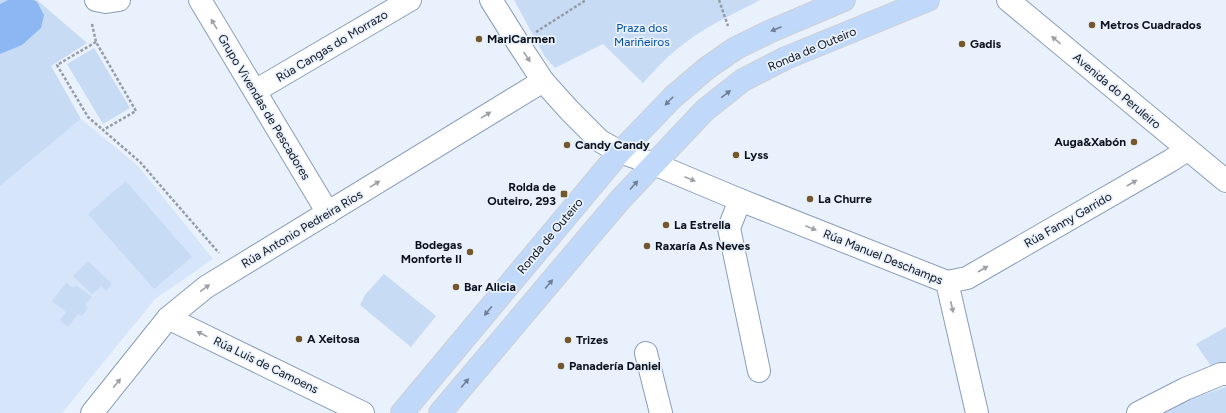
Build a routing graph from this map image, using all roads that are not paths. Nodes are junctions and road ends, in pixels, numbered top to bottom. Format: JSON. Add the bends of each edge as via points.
{"nodes":[{"id":1,"x":96,"y":0,"type":"edge"},
{"id":2,"x":119,"y":0,"type":"edge"},
{"id":3,"x":200,"y":0,"type":"edge"},
{"id":4,"x":410,"y":0,"type":"edge"},
{"id":5,"x":491,"y":0,"type":"edge"},
{"id":6,"x":844,"y":0,"type":"edge"},
{"id":7,"x":928,"y":0,"type":"edge"},
{"id":8,"x":1008,"y":0,"type":"edge"},
{"id":9,"x":815,"y":7,"type":"edge"},
{"id":10,"x":543,"y":80,"type":"junction"},
{"id":11,"x":255,"y":91,"type":"junction"},
{"id":12,"x":1187,"y":150,"type":"junction"},
{"id":13,"x":620,"y":152,"type":"junction"},
{"id":14,"x":654,"y":164,"type":"junction"},
{"id":15,"x":1226,"y":181,"type":"edge"},
{"id":16,"x":740,"y":200,"type":"junction"},
{"id":17,"x":328,"y":213,"type":"junction"},
{"id":18,"x":947,"y":282,"type":"junction"},
{"id":19,"x":168,"y":318,"type":"junction"},
{"id":20,"x":646,"y":353,"type":"dead end"},
{"id":21,"x":759,"y":371,"type":"dead end"},
{"id":22,"x":1226,"y":374,"type":"edge"},
{"id":23,"x":92,"y":413,"type":"edge"},
{"id":24,"x":363,"y":413,"type":"edge"},
{"id":25,"x":402,"y":413,"type":"edge"},
{"id":26,"x":440,"y":413,"type":"edge"},
{"id":27,"x":661,"y":413,"type":"edge"},
{"id":28,"x":977,"y":413,"type":"edge"},
{"id":29,"x":1138,"y":413,"type":"edge"}],
"edges":[{"from":1,"to":2,"type":"street"},
{"from":11,"to":3,"type":"street","name":"Grupo Vivendas de Pescadores","one_way":true},
{"from":4,"to":11,"type":"street","name":"Rúa Cangas do Morrazo"},
{"from":5,"to":10,"type":"street","one_way":true},
{"from":6,"to":9,"type":"main road","name":"Ronda de Outeiro"},
{"from":14,"to":7,"type":"main road","name":"Ronda de Outeiro","one_way":true,"via":[[704,110],[743,80],[786,58]]},
{"from":12,"to":8,"type":"street","name":"Avenida do Peruleiro","one_way":true},
{"from":9,"to":13,"type":"main road","name":"Ronda de Outeiro","one_way":true,"via":[[736,48],[707,68],[673,97]]},
{"from":10,"to":13,"type":"street","via":[[600,141]]},
{"from":17,"to":10,"type":"street","name":"Rúa Antonio Pedreira Ríos","one_way":true},
{"from":11,"to":17,"type":"street","name":"Grupo Vivendas de Pescadores"},
{"from":12,"to":15,"type":"street","name":"Avenida do Peruleiro"},
{"from":18,"to":12,"type":"street","name":"Rúa Fanny Garrido","one_way":true,"via":[[967,278]]},
{"from":13,"to":14,"type":"street"},
{"from":13,"to":25,"type":"main road","name":"Ronda de Outeiro","one_way":true},
{"from":14,"to":16,"type":"street","name":"Rúa Manuel Deschamps","one_way":true},
{"from":26,"to":14,"type":"main road","name":"Ronda de Outeiro","one_way":true,"via":[[619,201]]},
{"from":16,"to":18,"type":"street","name":"Rúa Manuel Deschamps","one_way":true},
{"from":16,"to":21,"type":"street","via":[[729,228]]},
{"from":19,"to":17,"type":"street","name":"Rúa Antonio Pedreira Ríos","one_way":true,"via":[[218,280]]},
{"from":18,"to":28,"type":"street","name":"Rúa Manuel Deschamps","one_way":true},
{"from":23,"to":19,"type":"street","name":"Rúa Antonio Pedreira Ríos","one_way":true},
{"from":24,"to":19,"type":"street","name":"Rúa Luis de Camoens","one_way":true},
{"from":20,"to":27,"type":"street"},
{"from":22,"to":29,"type":"street","via":[[1185,389]]}]}
